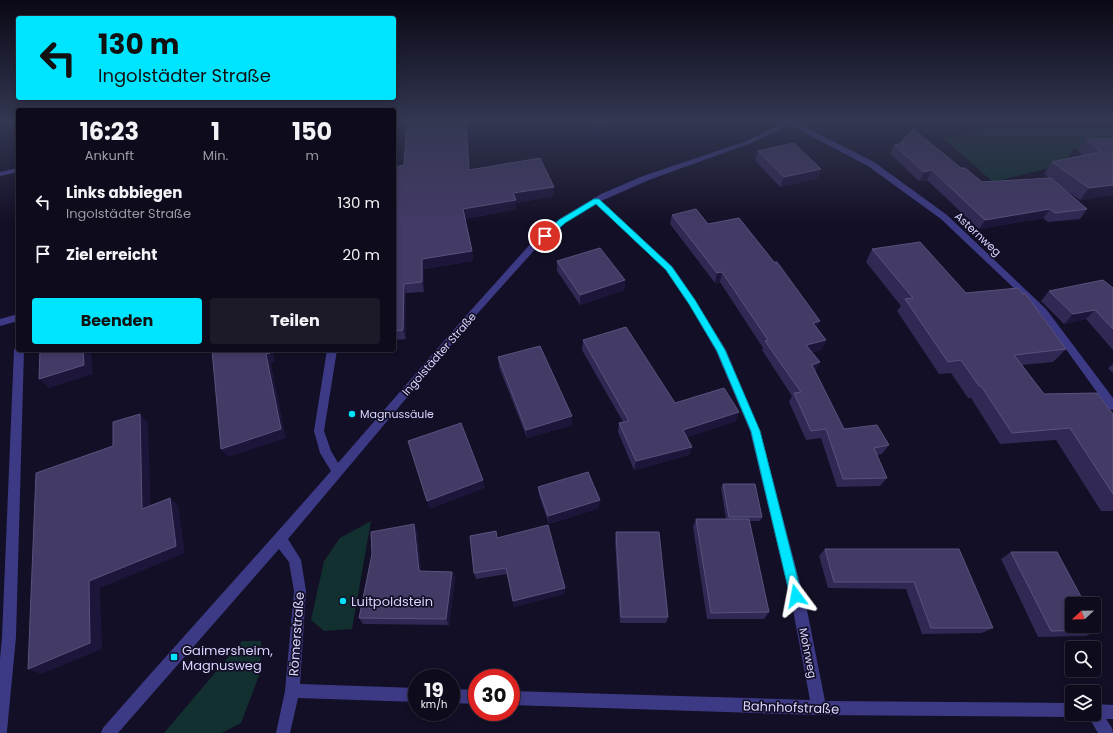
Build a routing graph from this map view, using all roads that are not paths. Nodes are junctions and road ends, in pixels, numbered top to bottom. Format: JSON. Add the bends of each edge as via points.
{"nodes":[{"id":1,"x":708,"y":156,"type":"edge"},
{"id":2,"x":856,"y":156,"type":"edge"},
{"id":3,"x":16,"y":170,"type":"edge"},
{"id":4,"x":0,"y":174,"type":"edge"},
{"id":5,"x":597,"y":201,"type":"junction"},
{"id":6,"x":16,"y":318,"type":"edge"},
{"id":7,"x":0,"y":323,"type":"edge"},
{"id":8,"x":19,"y":352,"type":"edge"},
{"id":9,"x":332,"y":352,"type":"edge"},
{"id":10,"x":1113,"y":406,"type":"edge"},
{"id":11,"x":338,"y":472,"type":"junction"},
{"id":12,"x":280,"y":539,"type":"junction"},
{"id":13,"x":4,"y":639,"type":"edge"},
{"id":14,"x":292,"y":691,"type":"junction"},
{"id":15,"x":408,"y":695,"type":"edge"},
{"id":16,"x":520,"y":698,"type":"edge"},
{"id":17,"x":819,"y":708,"type":"junction"},
{"id":18,"x":1065,"y":710,"type":"edge"},
{"id":19,"x":1101,"y":711,"type":"edge"},
{"id":20,"x":1113,"y":712,"type":"edge"},
{"id":21,"x":1099,"y":721,"type":"edge"},
{"id":22,"x":0,"y":731,"type":"edge"},
{"id":23,"x":108,"y":733,"type":"edge"},
{"id":24,"x":283,"y":733,"type":"edge"},
{"id":25,"x":1107,"y":733,"type":"edge"}],
"edges":[{"from":1,"to":5,"type":"street","name":"Ingolstädter Straße","via":[[646,178]]},
{"from":2,"to":10,"type":"street","name":"Asternweg","via":[[871,164],[944,217],[1043,311]]},
{"from":3,"to":4,"type":"street"},
{"from":5,"to":11,"type":"street","name":"Ingolstädter Straße","via":[[562,222],[536,243]]},
{"from":5,"to":17,"type":"street","name":"Mohrweg","via":[[669,268],[721,350],[756,431],[800,610]]},
{"from":6,"to":7,"type":"street"},
{"from":8,"to":13,"type":"street"},
{"from":9,"to":11,"type":"street","via":[[319,431],[326,453]]},
{"from":11,"to":12,"type":"street","name":"Ingolstädter Straße"},
{"from":12,"to":14,"type":"street","name":"Römerstraße","via":[[295,560],[300,591]]},
{"from":12,"to":23,"type":"street","name":"Ingolstädter Straße"},
{"from":13,"to":22,"type":"street"},
{"from":14,"to":15,"type":"street"},
{"from":14,"to":24,"type":"street","name":"Römerstraße"},
{"from":16,"to":17,"type":"street","name":"Bahnhofstraße"},
{"from":17,"to":18,"type":"street","name":"Bahnhofstraße"},
{"from":19,"to":20,"type":"street"},
{"from":21,"to":25,"type":"street"}]}
